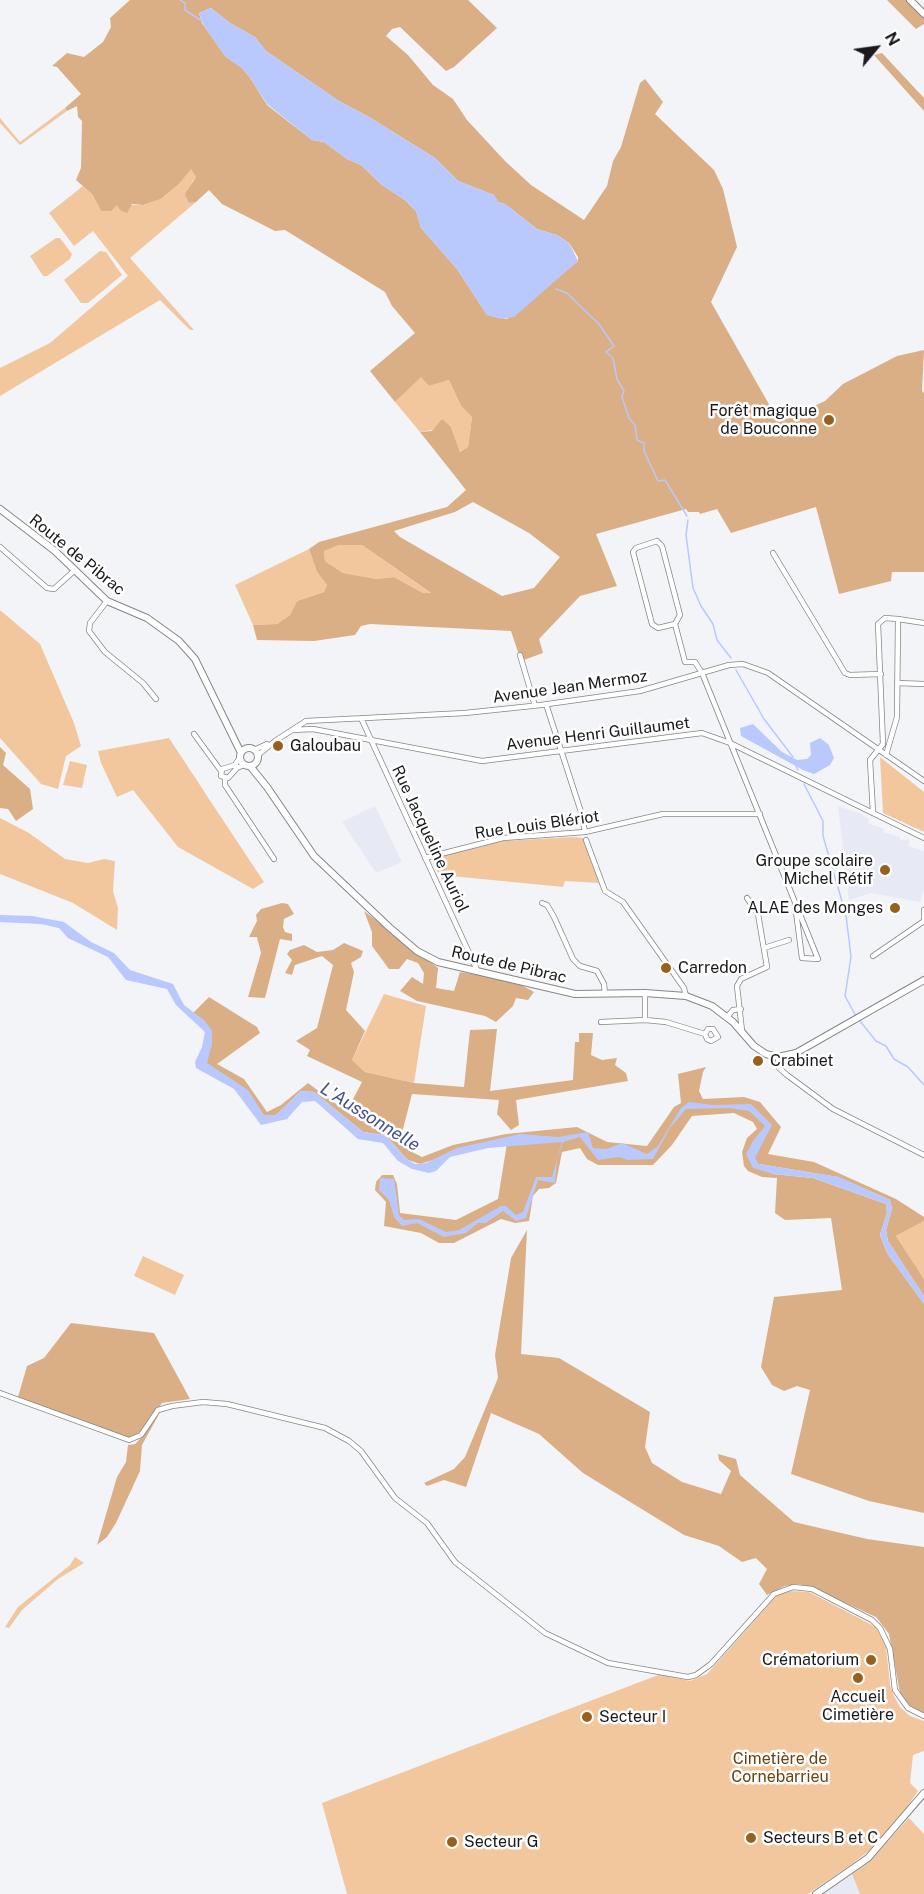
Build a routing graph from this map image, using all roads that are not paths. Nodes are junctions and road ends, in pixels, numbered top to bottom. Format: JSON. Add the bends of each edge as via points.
{"nodes":[{"id":1,"x":910,"y":0,"type":"edge"},
{"id":2,"x":924,"y":14,"type":"edge"},
{"id":3,"x":0,"y":509,"type":"edge"},
{"id":4,"x":0,"y":548,"type":"edge"},
{"id":5,"x":773,"y":553,"type":"dead end"},
{"id":6,"x":75,"y":570,"type":"junction"},
{"id":7,"x":107,"y":601,"type":"junction"},
{"id":8,"x":898,"y":619,"type":"junction"},
{"id":9,"x":924,"y":623,"type":"edge"},
{"id":10,"x":675,"y":624,"type":"junction"},
{"id":11,"x":520,"y":655,"type":"dead end"},
{"id":12,"x":702,"y":673,"type":"junction"},
{"id":13,"x":881,"y":674,"type":"junction"},
{"id":14,"x":897,"y":683,"type":"junction"},
{"id":15,"x":924,"y":684,"type":"edge"},
{"id":16,"x":156,"y":699,"type":"dead end"},
{"id":17,"x":546,"y":704,"type":"junction"},
{"id":18,"x":535,"y":706,"type":"junction"},
{"id":19,"x":361,"y":718,"type":"junction"},
{"id":20,"x":228,"y":725,"type":"junction"},
{"id":21,"x":291,"y":730,"type":"junction"},
{"id":22,"x":194,"y":734,"type":"dead end"},
{"id":23,"x":371,"y":741,"type":"junction"},
{"id":24,"x":730,"y":743,"type":"junction"},
{"id":25,"x":879,"y":750,"type":"junction"},
{"id":26,"x":561,"y":751,"type":"junction"},
{"id":27,"x":254,"y":754,"type":"junction"},
{"id":28,"x":240,"y":755,"type":"junction"},
{"id":29,"x":886,"y":755,"type":"junction"},
{"id":30,"x":247,"y":766,"type":"junction"},
{"id":31,"x":221,"y":771,"type":"junction"},
{"id":32,"x":225,"y":779,"type":"junction"},
{"id":33,"x":924,"y":781,"type":"edge"},
{"id":34,"x":267,"y":787,"type":"junction"},
{"id":35,"x":873,"y":813,"type":"junction"},
{"id":36,"x":760,"y":814,"type":"junction"},
{"id":37,"x":585,"y":832,"type":"junction"},
{"id":38,"x":924,"y":838,"type":"edge"},
{"id":39,"x":586,"y":840,"type":"dead end"},
{"id":40,"x":425,"y":858,"type":"junction"},
{"id":41,"x":274,"y":859,"type":"dead end"},
{"id":42,"x":747,"y":898,"type":"dead end"},
{"id":43,"x":542,"y":903,"type":"dead end"},
{"id":44,"x":795,"y":904,"type":"junction"},
{"id":45,"x":924,"y":910,"type":"edge"},
{"id":46,"x":924,"y":921,"type":"edge"},
{"id":47,"x":789,"y":940,"type":"dead end"},
{"id":48,"x":764,"y":948,"type":"junction"},
{"id":49,"x":873,"y":956,"type":"dead end"},
{"id":50,"x":477,"y":970,"type":"junction"},
{"id":51,"x":924,"y":980,"type":"edge"},
{"id":52,"x":645,"y":993,"type":"junction"},
{"id":53,"x":605,"y":994,"type":"junction"},
{"id":54,"x":686,"y":996,"type":"junction"},
{"id":55,"x":741,"y":1009,"type":"junction"},
{"id":56,"x":727,"y":1017,"type":"junction"},
{"id":57,"x":645,"y":1020,"type":"junction"},
{"id":58,"x":601,"y":1022,"type":"dead end"},
{"id":59,"x":742,"y":1031,"type":"junction"},
{"id":60,"x":705,"y":1034,"type":"dead end"},
{"id":61,"x":778,"y":1058,"type":"junction"},
{"id":62,"x":924,"y":1155,"type":"edge"},
{"id":63,"x":0,"y":1393,"type":"edge"},
{"id":64,"x":924,"y":1716,"type":"edge"},
{"id":65,"x":924,"y":1793,"type":"edge"},
{"id":66,"x":816,"y":1894,"type":"edge"}],
"edges":[{"from":1,"to":2,"type":"main road"},
{"from":3,"to":6,"type":"main road","name":"Route de Pibrac"},
{"from":4,"to":6,"type":"street","via":[[47,588],[54,589]]},
{"from":5,"to":13,"type":"street","via":[[845,673]]},
{"from":6,"to":7,"type":"main road","name":"Route de Pibrac"},
{"from":7,"to":16,"type":"street","via":[[90,623],[89,631],[105,652]]},
{"from":7,"to":20,"type":"main road","name":"Route de Pibrac","via":[[147,618],[179,641],[195,659]]},
{"from":8,"to":9,"type":"street"},
{"from":8,"to":13,"type":"street","via":[[882,619],[878,624]]},
{"from":8,"to":14,"type":"street"},
{"from":10,"to":10,"type":"street","via":[[680,615],[661,544],[636,548],[633,552],[653,627]]},
{"from":10,"to":12,"type":"street","via":[[685,662],[695,662]]},
{"from":11,"to":18,"type":"street"},
{"from":12,"to":17,"type":"street","name":"Avenue Jean Mermoz","via":[[640,691]]},
{"from":12,"to":24,"type":"street"},
{"from":12,"to":25,"type":"street","name":"Avenue Jean Mermoz","via":[[737,664],[753,667]]},
{"from":13,"to":25,"type":"street","via":[[883,744]]},
{"from":14,"to":15,"type":"street"},
{"from":14,"to":29,"type":"street","via":[[897,717]]},
{"from":17,"to":18,"type":"street","name":"Avenue Jean Mermoz"},
{"from":17,"to":26,"type":"street"},
{"from":18,"to":19,"type":"street","name":"Avenue Jean Mermoz"},
{"from":19,"to":21,"type":"street","name":"Avenue Jean Mermoz","via":[[306,721]]},
{"from":19,"to":23,"type":"street","name":"Rue Jacqueline Auriol"},
{"from":20,"to":27,"type":"main road","name":"Route de Pibrac"},
{"from":20,"to":28,"type":"main road","name":"Route de Pibrac"},
{"from":21,"to":23,"type":"street","name":"Avenue Henri Guillaumet","via":[[313,729]]},
{"from":21,"to":27,"type":"street","name":"Avenue Jean Mermoz"},
{"from":22,"to":31,"type":"street"},
{"from":23,"to":26,"type":"street","name":"Avenue Henri Guillaumet","via":[[482,761]]},
{"from":23,"to":40,"type":"street","name":"Rue Jacqueline Auriol"},
{"from":24,"to":26,"type":"street","name":"Avenue Henri Guillaumet","via":[[702,734]]},
{"from":24,"to":35,"type":"street","name":"Avenue Henri Guillaumet"},
{"from":24,"to":36,"type":"street"},
{"from":25,"to":29,"type":"street","name":"Avenue Jean Mermoz"},
{"from":25,"to":35,"type":"street","via":[[870,760]]},
{"from":26,"to":37,"type":"street"},
{"from":27,"to":28,"type":"main road"},
{"from":27,"to":30,"type":"main road"},
{"from":27,"to":34,"type":"main road","name":"Route de Pibrac"},
{"from":28,"to":30,"type":"main road","name":"Route de Pibrac"},
{"from":28,"to":31,"type":"street","via":[[235,765]]},
{"from":29,"to":33,"type":"street","name":"Avenue Jean Mermoz"},
{"from":30,"to":32,"type":"street","via":[[237,768]]},
{"from":30,"to":34,"type":"main road","name":"Route de Pibrac"},
{"from":31,"to":32,"type":"street"},
{"from":32,"to":41,"type":"street","via":[[225,785]]},
{"from":34,"to":50,"type":"main road","name":"Route de Pibrac","via":[[314,856],[389,927],[430,959]]},
{"from":35,"to":38,"type":"street","name":"Avenue Henri Guillaumet"},
{"from":36,"to":37,"type":"street","name":"Rue Louis Blériot","via":[[663,814]]},
{"from":36,"to":44,"type":"street"},
{"from":37,"to":40,"type":"street","name":"Rue Louis Blériot","via":[[503,838]]},
{"from":39,"to":54,"type":"street","via":[[605,891],[623,902],[686,990]]},
{"from":40,"to":50,"type":"street","name":"Rue Jacqueline Auriol"},
{"from":42,"to":48,"type":"street","via":[[758,914]]},
{"from":43,"to":53,"type":"street","via":[[550,911],[573,959],[580,966],[597,970]]},
{"from":44,"to":44,"type":"street","via":[[802,958],[818,959],[809,937]]},
{"from":45,"to":46,"type":"street"},
{"from":46,"to":49,"type":"street"},
{"from":47,"to":48,"type":"street"},
{"from":48,"to":55,"type":"street","via":[[766,967],[741,979],[737,986]]},
{"from":50,"to":53,"type":"main road","name":"Route de Pibrac","via":[[561,992]]},
{"from":51,"to":61,"type":"main road","via":[[796,1053]]},
{"from":52,"to":53,"type":"main road","name":"Route de Pibrac"},
{"from":52,"to":54,"type":"main road","name":"Route de Pibrac"},
{"from":52,"to":57,"type":"street"},
{"from":54,"to":56,"type":"main road","name":"Route de Pibrac"},
{"from":55,"to":56,"type":"street","via":[[733,1010]]},
{"from":55,"to":59,"type":"street"},
{"from":56,"to":59,"type":"main road","name":"Route de Pibrac"},
{"from":57,"to":58,"type":"street"},
{"from":57,"to":60,"type":"street"},
{"from":59,"to":61,"type":"main road","name":"Route de Pibrac","via":[[754,1046]]},
{"from":61,"to":62,"type":"street","via":[[787,1075],[833,1109]]},
{"from":63,"to":64,"type":"street","via":[[129,1440],[141,1435],[158,1410],[203,1402],[227,1404],[325,1428],[361,1451],[396,1498],[427,1523],[454,1562],[545,1633],[608,1663],[688,1677],[696,1675],[711,1664],[774,1593],[793,1587],[812,1588],[880,1628],[890,1649],[895,1690],[908,1708]]},
{"from":65,"to":66,"type":"main road","via":[[868,1858]]}]}
